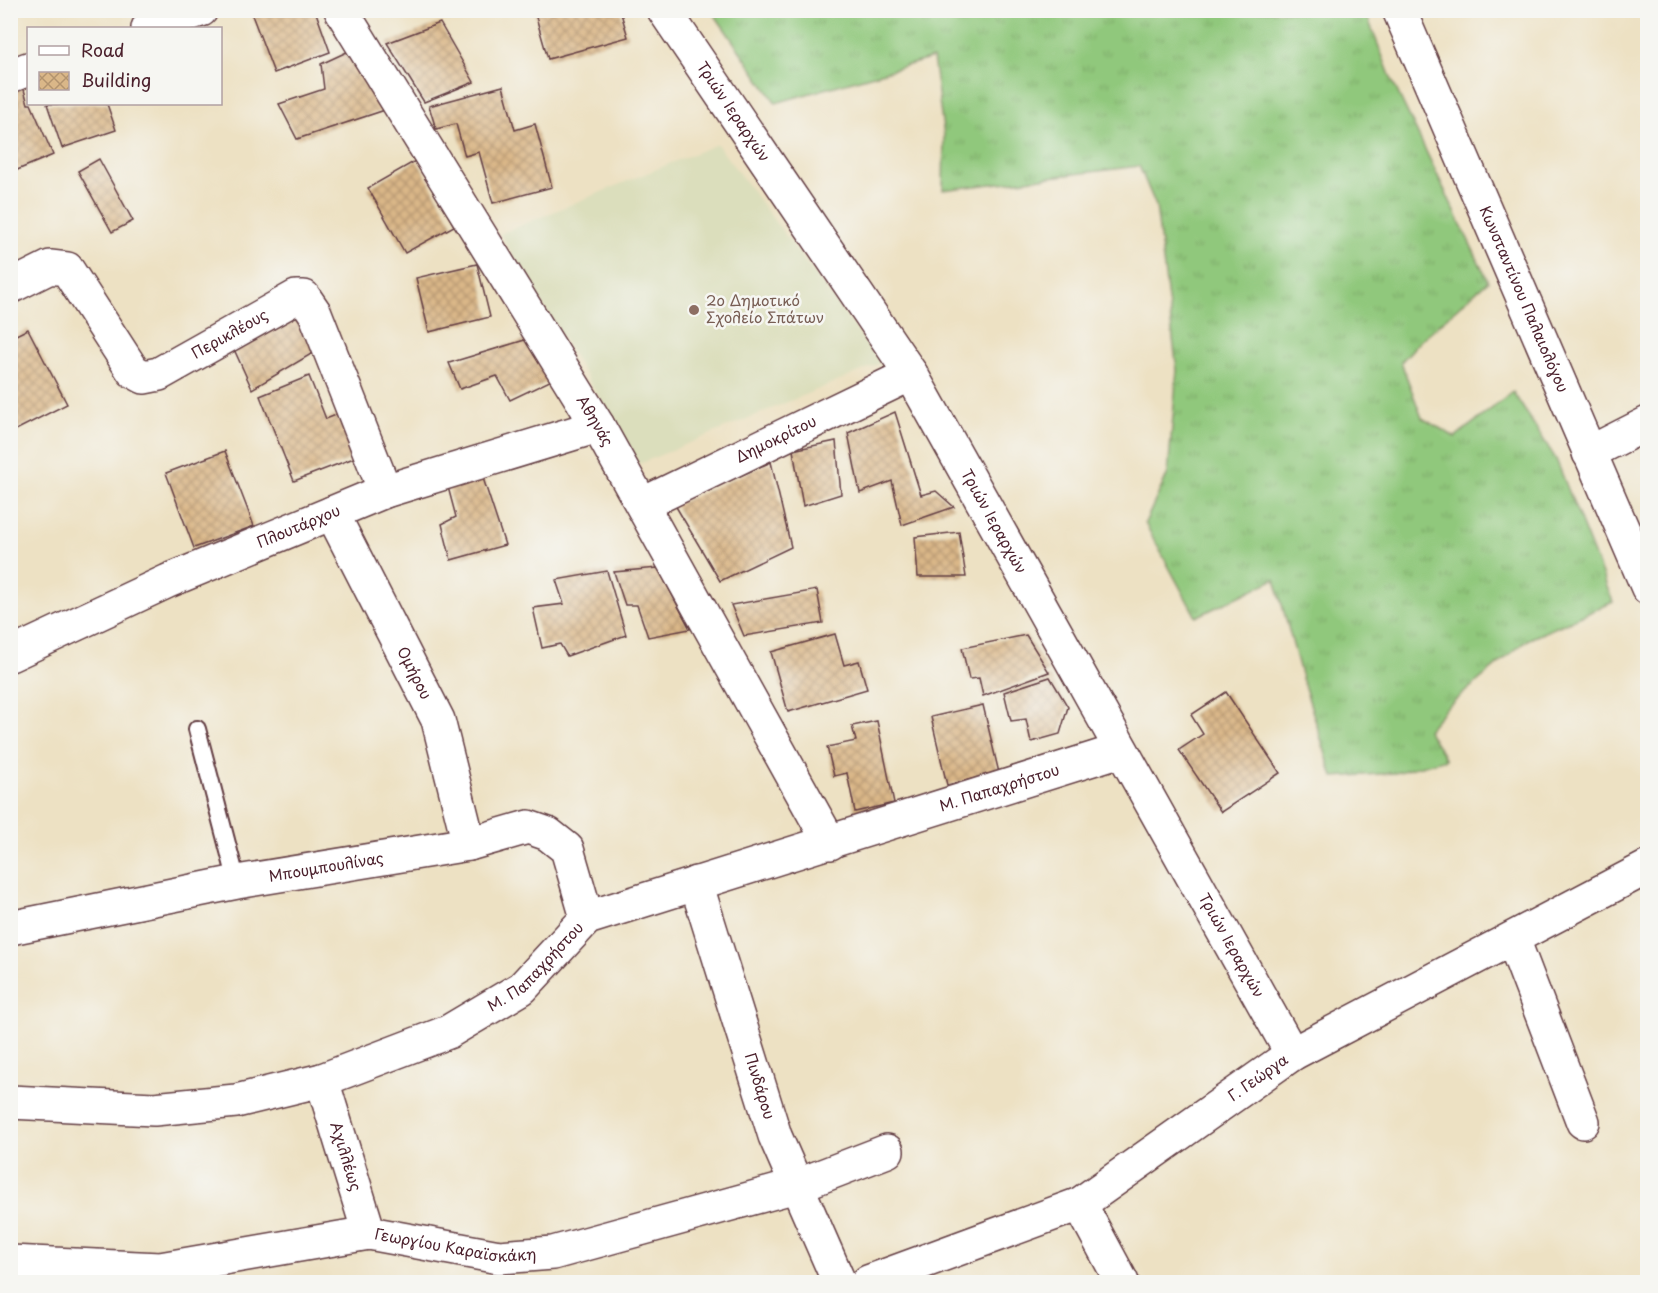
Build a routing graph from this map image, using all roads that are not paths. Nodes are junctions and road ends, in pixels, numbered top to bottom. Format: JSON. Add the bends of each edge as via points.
{"nodes":[{"id":1,"x":201,"y":10,"type":"edge"},
{"id":2,"x":341,"y":10,"type":"edge"},
{"id":3,"x":664,"y":10,"type":"edge"},
{"id":4,"x":1399,"y":10,"type":"edge"},
{"id":5,"x":151,"y":27,"type":"edge"},
{"id":6,"x":27,"y":69,"type":"edge"},
{"id":7,"x":10,"y":76,"type":"edge"},
{"id":8,"x":10,"y":287,"type":"edge"},
{"id":9,"x":911,"y":374,"type":"junction"},
{"id":10,"x":1647,"y":423,"type":"edge"},
{"id":11,"x":598,"y":426,"type":"junction"},
{"id":12,"x":1588,"y":453,"type":"junction"},
{"id":13,"x":384,"y":491,"type":"junction"},
{"id":14,"x":643,"y":504,"type":"junction"},
{"id":15,"x":332,"y":513,"type":"junction"},
{"id":16,"x":1647,"y":588,"type":"edge"},
{"id":17,"x":10,"y":655,"type":"edge"},
{"id":18,"x":197,"y":729,"type":"dead end"},
{"id":19,"x":1121,"y":750,"type":"junction"},
{"id":20,"x":469,"y":843,"type":"junction"},
{"id":21,"x":830,"y":843,"type":"junction"},
{"id":22,"x":1647,"y":867,"type":"edge"},
{"id":23,"x":237,"y":882,"type":"junction"},
{"id":24,"x":696,"y":884,"type":"junction"},
{"id":25,"x":587,"y":918,"type":"junction"},
{"id":26,"x":10,"y":928,"type":"edge"},
{"id":27,"x":1513,"y":939,"type":"junction"},
{"id":28,"x":1292,"y":1054,"type":"junction"},
{"id":29,"x":322,"y":1080,"type":"junction"},
{"id":30,"x":10,"y":1102,"type":"edge"},
{"id":31,"x":1583,"y":1122,"type":"dead end"},
{"id":32,"x":887,"y":1151,"type":"dead end"},
{"id":33,"x":795,"y":1186,"type":"junction"},
{"id":34,"x":1080,"y":1204,"type":"junction"},
{"id":35,"x":369,"y":1233,"type":"junction"},
{"id":36,"x":10,"y":1262,"type":"edge"},
{"id":37,"x":160,"y":1276,"type":"edge"},
{"id":38,"x":839,"y":1282,"type":"edge"},
{"id":39,"x":868,"y":1282,"type":"edge"},
{"id":40,"x":1122,"y":1282,"type":"edge"}],
"edges":[{"from":1,"to":5,"type":"street"},
{"from":2,"to":11,"type":"street","name":"Αθηνάς"},
{"from":3,"to":9,"type":"street","name":"Τριών Ιεραρχών"},
{"from":4,"to":12,"type":"street","name":"Κωνσταντίνου Παλαιολόγου"},
{"from":6,"to":7,"type":"street"},
{"from":8,"to":13,"type":"street","name":"Περικλέους","via":[[50,267],[67,269],[133,370],[144,377],[159,374],[296,297],[304,297],[315,313]]},
{"from":9,"to":14,"type":"street","name":"Δημοκρίτου"},
{"from":9,"to":19,"type":"street","name":"Τριών Ιεραρχών"},
{"from":10,"to":12,"type":"street"},
{"from":11,"to":13,"type":"street","name":"Πλουτάρχου"},
{"from":11,"to":14,"type":"street","name":"Αθηνάς"},
{"from":12,"to":16,"type":"street","name":"Κωνσταντίνου Παλαιολόγου"},
{"from":13,"to":15,"type":"street","name":"Πλουτάρχου"},
{"from":14,"to":21,"type":"street","name":"Αθηνάς"},
{"from":15,"to":17,"type":"street","name":"Πλουτάρχου","via":[[168,581]]},
{"from":15,"to":20,"type":"street","name":"Ομήρου","via":[[438,720]]},
{"from":18,"to":23,"type":"lane"},
{"from":19,"to":21,"type":"street","name":"Μ. Παπαχρήστου"},
{"from":19,"to":28,"type":"street","name":"Τριών Ιεραρχών"},
{"from":20,"to":23,"type":"street","name":"Μπουμπουλίνας"},
{"from":20,"to":25,"type":"street","name":"Μπουμπουλίνας","via":[[528,827],[549,834],[567,849]]},
{"from":21,"to":24,"type":"street","name":"Μ. Παπαχρήστου"},
{"from":22,"to":27,"type":"street","name":"Γ. Γεώργα"},
{"from":23,"to":26,"type":"street","name":"Μπουμπουλίνας"},
{"from":24,"to":25,"type":"street","name":"Μ. Παπαχρήστου"},
{"from":24,"to":33,"type":"street","name":"Πινδάρου","via":[[775,1136]]},
{"from":25,"to":29,"type":"street","name":"Μ. Παπαχρήστου","via":[[522,988],[448,1032]]},
{"from":27,"to":28,"type":"street","name":"Γ. Γεώργα"},
{"from":27,"to":31,"type":"street"},
{"from":28,"to":34,"type":"street","name":"Γ. Γεώργα"},
{"from":29,"to":30,"type":"street","name":"Μ. Παπαχρήστου","via":[[236,1101],[154,1109]]},
{"from":29,"to":35,"type":"street","name":"Αχιλλέως"},
{"from":32,"to":33,"type":"street","name":"Γεωργίου Καραϊσκάκη"},
{"from":33,"to":35,"type":"street","name":"Γεωργίου Καραϊσκάκη","via":[[553,1253],[499,1257]]},
{"from":33,"to":38,"type":"street","name":"Πινδάρου"},
{"from":34,"to":39,"type":"street","name":"Γ. Γεώργα"},
{"from":34,"to":40,"type":"street"},
{"from":35,"to":37,"type":"street","name":"Γεωργίου Καραϊσκάκη"},
{"from":36,"to":37,"type":"street","name":"Γεωργίου Καραϊσκάκη"}]}
